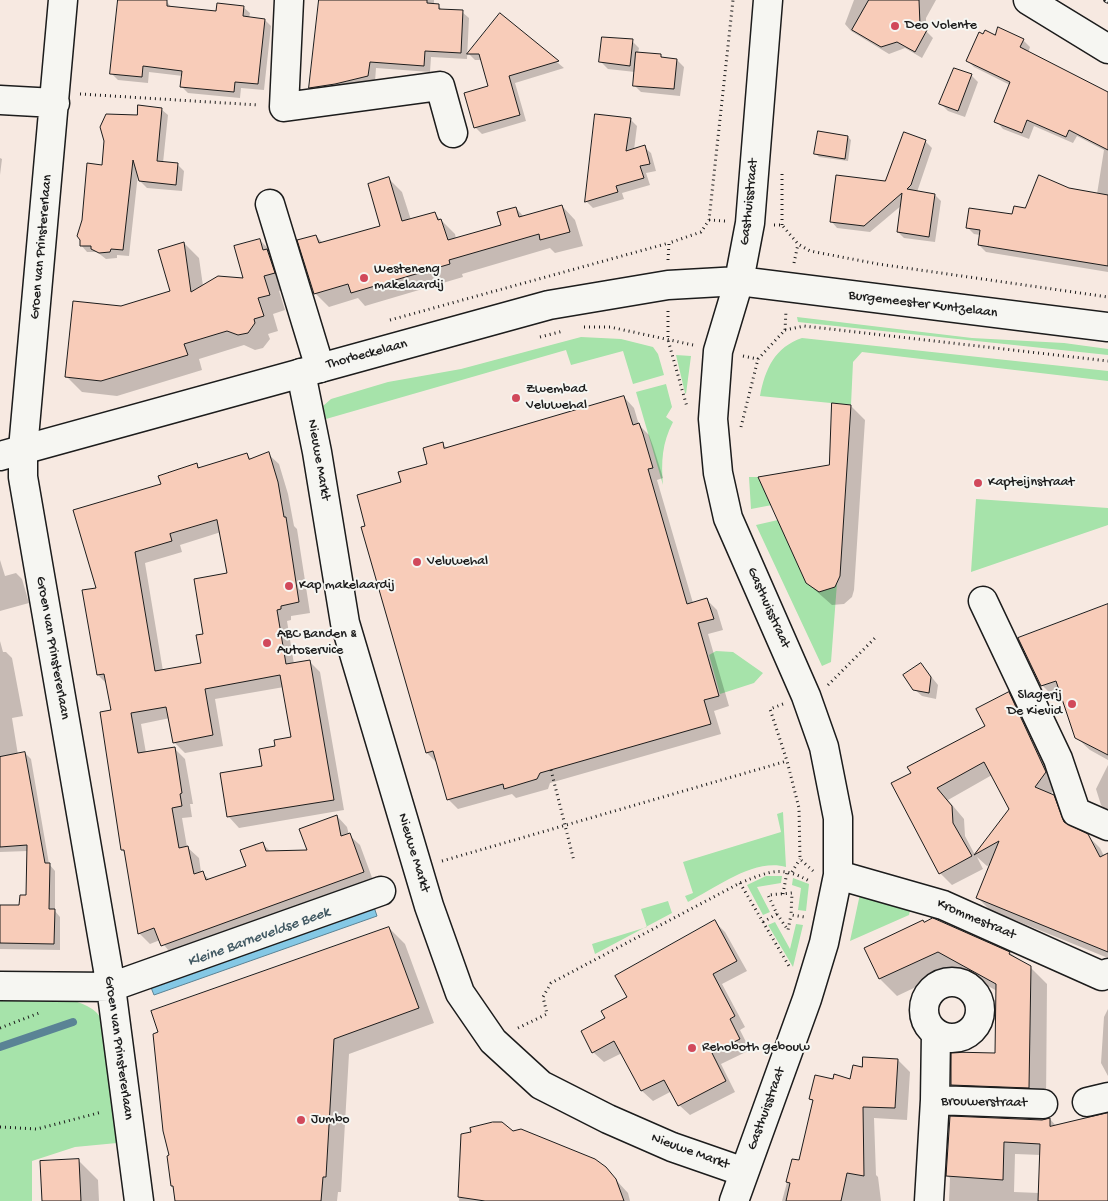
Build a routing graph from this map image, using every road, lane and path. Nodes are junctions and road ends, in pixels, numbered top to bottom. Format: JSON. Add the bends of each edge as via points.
{"nodes":[{"id":1,"x":63,"y":0,"type":"edge"},
{"id":2,"x":289,"y":0,"type":"edge"},
{"id":3,"x":733,"y":0,"type":"edge"},
{"id":4,"x":768,"y":0,"type":"edge"},
{"id":5,"x":1028,"y":0,"type":"edge"},
{"id":6,"x":1108,"y":49,"type":"edge"},
{"id":7,"x":56,"y":98,"type":"junction"},
{"id":8,"x":0,"y":100,"type":"edge"},
{"id":9,"x":284,"y":107,"type":"junction"},
{"id":10,"x":453,"y":133,"type":"dead end"},
{"id":11,"x":270,"y":204,"type":"dead end"},
{"id":12,"x":709,"y":220,"type":"dead end"},
{"id":13,"x":782,"y":225,"type":"dead end"},
{"id":14,"x":738,"y":281,"type":"junction"},
{"id":15,"x":1108,"y":298,"type":"edge"},
{"id":16,"x":1108,"y":327,"type":"edge"},
{"id":17,"x":1108,"y":361,"type":"edge"},
{"id":18,"x":310,"y":371,"type":"junction"},
{"id":19,"x":12,"y":452,"type":"edge"},
{"id":20,"x":715,"y":455,"type":"junction"},
{"id":21,"x":982,"y":601,"type":"dead end"},
{"id":22,"x":788,"y":760,"type":"dead end"},
{"id":23,"x":550,"y":770,"type":"dead end"},
{"id":24,"x":565,"y":826,"type":"junction"},
{"id":25,"x":1108,"y":826,"type":"edge"},
{"id":26,"x":800,"y":859,"type":"dead end"},
{"id":27,"x":574,"y":862,"type":"dead end"},
{"id":28,"x":417,"y":868,"type":"junction"},
{"id":29,"x":787,"y":872,"type":"junction"},
{"id":30,"x":792,"y":872,"type":"junction"},
{"id":31,"x":826,"y":880,"type":"junction"},
{"id":32,"x":740,"y":883,"type":"junction"},
{"id":33,"x":381,"y":891,"type":"dead end"},
{"id":34,"x":783,"y":894,"type":"junction"},
{"id":35,"x":832,"y":910,"type":"junction"},
{"id":36,"x":777,"y":914,"type":"junction"},
{"id":37,"x":791,"y":914,"type":"junction"},
{"id":38,"x":763,"y":922,"type":"junction"},
{"id":39,"x":1105,"y":975,"type":"edge"},
{"id":40,"x":0,"y":986,"type":"edge"},
{"id":41,"x":111,"y":987,"type":"junction"},
{"id":42,"x":807,"y":996,"type":"junction"},
{"id":43,"x":936,"y":1033,"type":"dead end"},
{"id":44,"x":493,"y":1041,"type":"junction"},
{"id":45,"x":935,"y":1100,"type":"junction"},
{"id":46,"x":1043,"y":1104,"type":"dead end"},
{"id":47,"x":127,"y":1106,"type":"junction"},
{"id":48,"x":0,"y":1127,"type":"edge"},
{"id":49,"x":744,"y":1172,"type":"junction"},
{"id":50,"x":139,"y":1201,"type":"edge"},
{"id":51,"x":734,"y":1201,"type":"edge"},
{"id":52,"x":928,"y":1201,"type":"edge"}],
"edges":[{"from":1,"to":7,"type":"street","name":"Groen van Prinstererlaan"},
{"from":2,"to":9,"type":"street"},
{"from":3,"to":12,"type":"path"},
{"from":4,"to":14,"type":"street","name":"Gasthuisstraat","via":[[750,223]]},
{"from":5,"to":6,"type":"street"},
{"from":7,"to":8,"type":"street"},
{"from":7,"to":9,"type":"path"},
{"from":7,"to":19,"type":"street","name":"Groen van Prinstererlaan"},
{"from":9,"to":10,"type":"street","via":[[440,86]]},
{"from":11,"to":18,"type":"street","name":"Nieuwe Markt"},
{"from":13,"to":15,"type":"path","via":[[798,244],[810,251]]},
{"from":14,"to":16,"type":"street","name":"Burgemeester Kuntzelaan"},
{"from":14,"to":18,"type":"street","name":"Thorbeckelaan","via":[[668,285],[549,305]]},
{"from":14,"to":20,"type":"street","name":"Gasthuisstraat","via":[[718,351],[713,419]]},
{"from":17,"to":20,"type":"path","via":[[804,326],[785,330],[758,359],[740,433]]},
{"from":18,"to":19,"type":"street","name":"Thorbeckelaan"},
{"from":18,"to":28,"type":"street","name":"Nieuwe Markt","via":[[317,452],[345,623]]},
{"from":19,"to":41,"type":"street","name":"Groen van Prinstererlaan","via":[[23,477]]},
{"from":20,"to":31,"type":"street","name":"Gasthuisstraat","via":[[728,518],[806,696],[824,747],[838,818]]},
{"from":21,"to":25,"type":"street","via":[[1058,759],[1076,812]]},
{"from":22,"to":24,"type":"path"},
{"from":23,"to":24,"type":"path"},
{"from":24,"to":27,"type":"path"},
{"from":24,"to":28,"type":"path"},
{"from":26,"to":30,"type":"path"},
{"from":28,"to":44,"type":"street","name":"Nieuwe Markt","via":[[460,993]]},
{"from":29,"to":30,"type":"path"},
{"from":29,"to":32,"type":"path","via":[[769,872]]},
{"from":29,"to":34,"type":"path"},
{"from":30,"to":31,"type":"path"},
{"from":31,"to":35,"type":"street","name":"Gasthuisstraat"},
{"from":31,"to":39,"type":"street","name":"Krommestraat","via":[[943,905]]},
{"from":32,"to":38,"type":"path"},
{"from":32,"to":44,"type":"path","via":[[551,983],[543,997],[547,1014]]},
{"from":33,"to":41,"type":"street"},
{"from":34,"to":36,"type":"path","via":[[768,895]]},
{"from":34,"to":37,"type":"path","via":[[792,893]]},
{"from":35,"to":37,"type":"path","via":[[811,905],[809,917]]},
{"from":35,"to":42,"type":"street","name":"Gasthuisstraat"},
{"from":36,"to":37,"type":"path","via":[[788,930]]},
{"from":36,"to":38,"type":"path"},
{"from":38,"to":42,"type":"path"},
{"from":40,"to":41,"type":"street"},
{"from":41,"to":47,"type":"street","name":"Groen van Prinstererlaan"},
{"from":42,"to":49,"type":"street","name":"Gasthuisstraat"},
{"from":43,"to":45,"type":"street"},
{"from":44,"to":49,"type":"street","name":"Nieuwe Markt","via":[[541,1085],[672,1148]]},
{"from":45,"to":46,"type":"street","name":"Brouwerstraat"},
{"from":45,"to":52,"type":"street","name":"Brouwerstraat"},
{"from":47,"to":48,"type":"path","via":[[37,1129]]},
{"from":47,"to":50,"type":"street","name":"Groen van Prinstererlaan"},
{"from":49,"to":51,"type":"street","name":"Gasthuisstraat"}]}
